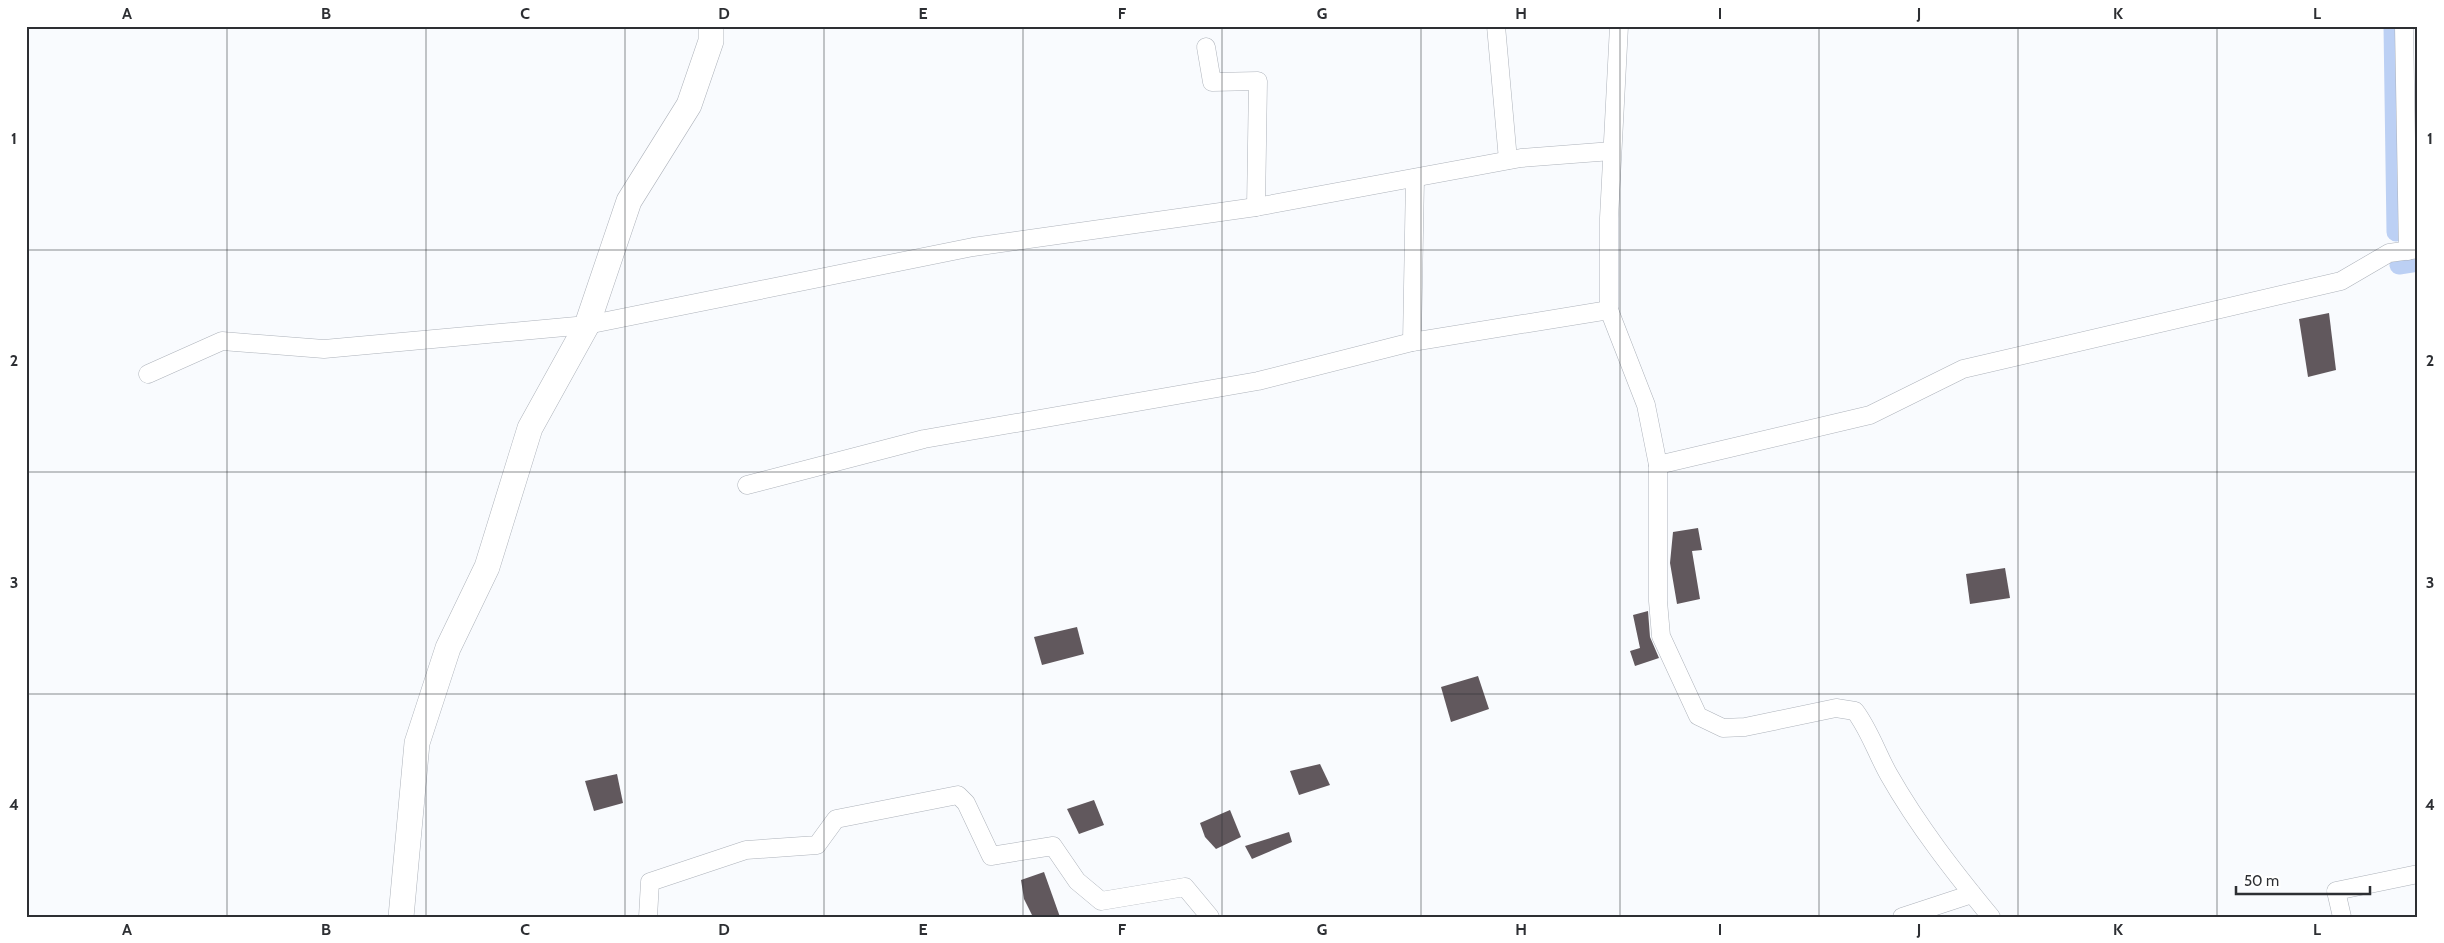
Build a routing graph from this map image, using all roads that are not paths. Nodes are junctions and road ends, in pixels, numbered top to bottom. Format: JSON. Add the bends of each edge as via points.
{"nodes":[{"id":1,"x":712,"y":26,"type":"edge"},
{"id":2,"x":1496,"y":26,"type":"edge"},
{"id":3,"x":1619,"y":26,"type":"edge"},
{"id":4,"x":2404,"y":26,"type":"edge"},
{"id":5,"x":1206,"y":48,"type":"dead end"},
{"id":6,"x":1612,"y":151,"type":"junction"},
{"id":7,"x":1508,"y":160,"type":"junction"},
{"id":8,"x":1415,"y":178,"type":"junction"},
{"id":9,"x":1256,"y":207,"type":"junction"},
{"id":10,"x":2413,"y":250,"type":"edge"},
{"id":11,"x":1610,"y":310,"type":"junction"},
{"id":12,"x":587,"y":325,"type":"junction"},
{"id":13,"x":1412,"y":342,"type":"junction"},
{"id":14,"x":148,"y":374,"type":"dead end"},
{"id":15,"x":1658,"y":465,"type":"junction"},
{"id":16,"x":746,"y":485,"type":"dead end"},
{"id":17,"x":2418,"y":874,"type":"edge"},
{"id":18,"x":1972,"y":894,"type":"junction"},
{"id":19,"x":400,"y":917,"type":"edge"},
{"id":20,"x":648,"y":917,"type":"edge"},
{"id":21,"x":1210,"y":917,"type":"edge"},
{"id":22,"x":1902,"y":917,"type":"edge"},
{"id":23,"x":1991,"y":917,"type":"edge"},
{"id":24,"x":2342,"y":917,"type":"edge"}],
"edges":[{"from":1,"to":12,"type":"street","via":[[711,41],[689,104],[629,201]]},
{"from":2,"to":7,"type":"street"},
{"from":3,"to":6,"type":"street"},
{"from":4,"to":10,"type":"street"},
{"from":5,"to":9,"type":"street","via":[[1212,82],[1258,81]]},
{"from":6,"to":7,"type":"street"},
{"from":6,"to":11,"type":"street"},
{"from":7,"to":8,"type":"street"},
{"from":8,"to":9,"type":"street"},
{"from":8,"to":13,"type":"street"},
{"from":9,"to":12,"type":"street","via":[[973,247]]},
{"from":10,"to":15,"type":"street","via":[[2389,254],[2341,281],[1963,369],[1870,415]]},
{"from":11,"to":13,"type":"street"},
{"from":11,"to":15,"type":"street","via":[[1646,405]]},
{"from":12,"to":14,"type":"street","via":[[324,349],[222,341]]},
{"from":12,"to":19,"type":"street","via":[[530,428],[487,567],[448,648],[417,743]]},
{"from":13,"to":16,"type":"street","via":[[1258,381],[924,439]]},
{"from":15,"to":18,"type":"street","via":[[1658,601],[1662,636],[1698,716],[1723,728],[1745,727],[1836,708],[1855,711],[1866,726],[1889,775]]},
{"from":17,"to":24,"type":"street","via":[[2336,891]]},
{"from":18,"to":22,"type":"street"},
{"from":18,"to":23,"type":"street"},
{"from":20,"to":21,"type":"street","via":[[650,882],[746,850],[817,845],[836,819],[958,795],[966,803],[991,856],[1053,846],[1077,881],[1101,901],[1184,887]]}]}
